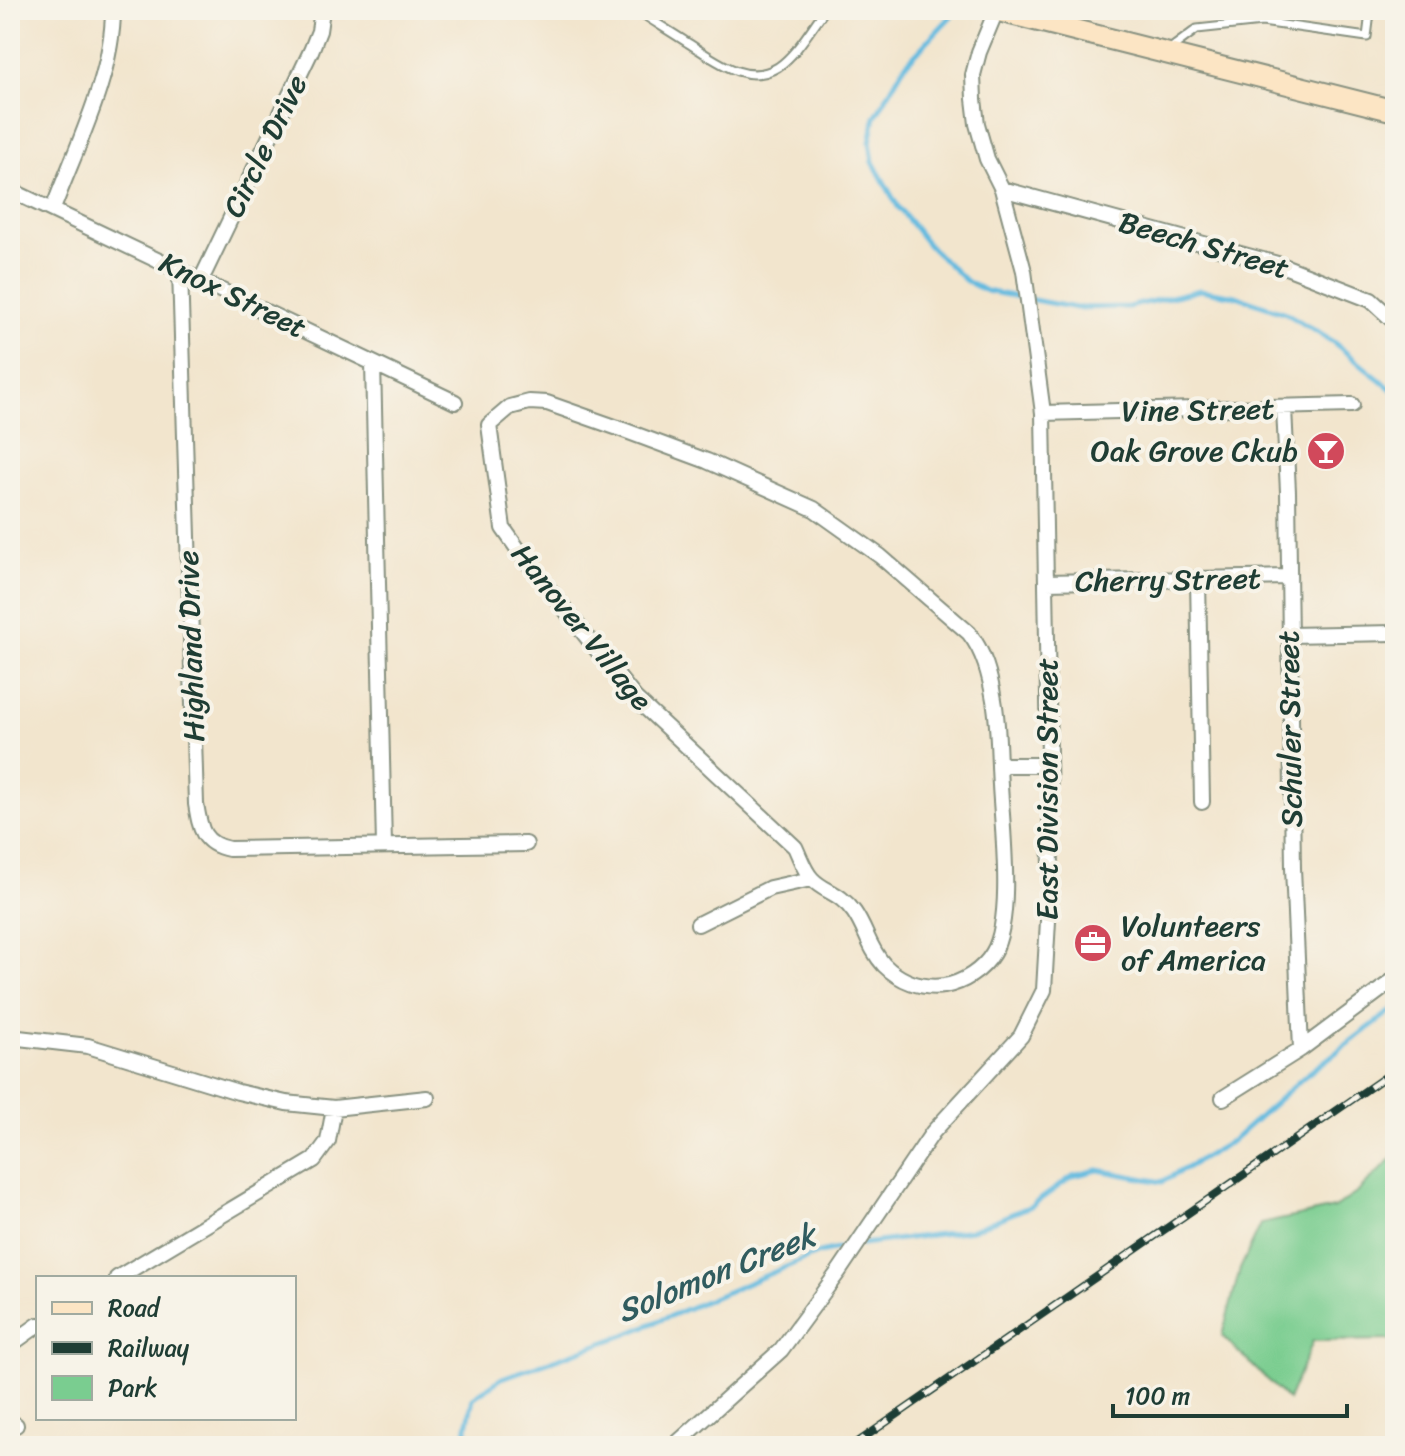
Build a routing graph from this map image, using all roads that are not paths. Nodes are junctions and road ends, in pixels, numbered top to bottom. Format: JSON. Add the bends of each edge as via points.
{"nodes":[{"id":1,"x":113,"y":10,"type":"edge"},
{"id":2,"x":322,"y":10,"type":"edge"},
{"id":3,"x":636,"y":10,"type":"edge"},
{"id":4,"x":825,"y":10,"type":"edge"},
{"id":5,"x":996,"y":10,"type":"edge"},
{"id":6,"x":1365,"y":10,"type":"edge"},
{"id":7,"x":1166,"y":53,"type":"junction"},
{"id":8,"x":1395,"y":111,"type":"edge"},
{"id":9,"x":1002,"y":189,"type":"junction"},
{"id":10,"x":10,"y":190,"type":"edge"},
{"id":11,"x":53,"y":209,"type":"junction"},
{"id":12,"x":180,"y":270,"type":"junction"},
{"id":13,"x":201,"y":280,"type":"junction"},
{"id":14,"x":1395,"y":322,"type":"edge"},
{"id":15,"x":373,"y":363,"type":"junction"},
{"id":16,"x":455,"y":402,"type":"dead end"},
{"id":17,"x":1352,"y":405,"type":"dead end"},
{"id":18,"x":1284,"y":408,"type":"junction"},
{"id":19,"x":1043,"y":413,"type":"junction"},
{"id":20,"x":1289,"y":577,"type":"junction"},
{"id":21,"x":1198,"y":579,"type":"junction"},
{"id":22,"x":1046,"y":582,"type":"junction"},
{"id":23,"x":1395,"y":633,"type":"edge"},
{"id":24,"x":1288,"y":635,"type":"junction"},
{"id":25,"x":999,"y":765,"type":"junction"},
{"id":26,"x":1049,"y":765,"type":"junction"},
{"id":27,"x":1202,"y":802,"type":"dead end"},
{"id":28,"x":526,"y":844,"type":"dead end"},
{"id":29,"x":384,"y":846,"type":"junction"},
{"id":30,"x":811,"y":879,"type":"junction"},
{"id":31,"x":698,"y":924,"type":"dead end"},
{"id":32,"x":1395,"y":979,"type":"edge"},
{"id":33,"x":10,"y":1037,"type":"edge"},
{"id":34,"x":1301,"y":1049,"type":"junction"},
{"id":35,"x":427,"y":1098,"type":"dead end"},
{"id":36,"x":1223,"y":1098,"type":"dead end"},
{"id":37,"x":334,"y":1108,"type":"junction"},
{"id":38,"x":120,"y":1276,"type":"edge"},
{"id":39,"x":36,"y":1326,"type":"edge"},
{"id":40,"x":10,"y":1345,"type":"edge"},
{"id":41,"x":674,"y":1446,"type":"edge"}],
"edges":[{"from":1,"to":11,"type":"street","via":[[112,45]]},
{"from":2,"to":13,"type":"street","name":"Circle Drive","via":[[311,51]]},
{"from":3,"to":4,"type":"lane","via":[[719,64],[760,73],[786,60]]},
{"from":5,"to":7,"type":"main road"},
{"from":5,"to":9,"type":"street","name":"East Division Street","via":[[973,75],[977,124]]},
{"from":6,"to":7,"type":"lane","via":[[1370,13],[1367,37],[1262,22],[1197,29]]},
{"from":7,"to":8,"type":"main road"},
{"from":9,"to":14,"type":"street","name":"Beech Street","via":[[1281,265],[1371,300]]},
{"from":9,"to":19,"type":"street","name":"East Division Street","via":[[1024,271]]},
{"from":10,"to":11,"type":"street","name":"Knox Street"},
{"from":11,"to":12,"type":"street","name":"Knox Street"},
{"from":12,"to":13,"type":"street","name":"Knox Street"},
{"from":12,"to":29,"type":"street","name":"Highland Drive","via":[[199,824],[214,846],[229,849]]},
{"from":13,"to":15,"type":"street","name":"Knox Street"},
{"from":15,"to":16,"type":"street","name":"Knox Street"},
{"from":15,"to":29,"type":"street"},
{"from":17,"to":18,"type":"street","name":"Vine Street"},
{"from":18,"to":19,"type":"street","name":"Vine Street"},
{"from":18,"to":20,"type":"street","name":"Schuler Street"},
{"from":19,"to":22,"type":"street","name":"East Division Street"},
{"from":20,"to":21,"type":"street","name":"Cherry Street"},
{"from":20,"to":24,"type":"street","name":"Schuler Street"},
{"from":21,"to":22,"type":"street","name":"Cherry Street"},
{"from":21,"to":27,"type":"street"},
{"from":22,"to":26,"type":"street","name":"East Division Street"},
{"from":23,"to":24,"type":"street"},
{"from":24,"to":34,"type":"street","name":"Schuler Street"},
{"from":25,"to":26,"type":"street"},
{"from":25,"to":30,"type":"street","name":"Hanover Village","via":[[1005,889],[1001,935],[993,954],[961,982],[920,986],[901,979],[883,964],[845,900]]},
{"from":25,"to":30,"type":"street","name":"Hanover Village","via":[[994,698],[979,646],[880,556],[814,509],[707,461],[547,403],[510,407],[489,425],[503,528],[635,698],[795,847]]},
{"from":26,"to":41,"type":"street","name":"East Division Street","via":[[1051,869],[1044,990],[1021,1036],[933,1132],[781,1350]]},
{"from":28,"to":29,"type":"street","name":"Highland Drive"},
{"from":30,"to":31,"type":"street","via":[[770,888]]},
{"from":32,"to":34,"type":"street"},
{"from":33,"to":37,"type":"street","via":[[88,1046],[238,1092]]},
{"from":34,"to":36,"type":"street"},
{"from":35,"to":37,"type":"street"},
{"from":37,"to":38,"type":"street","via":[[328,1141],[314,1160]]},
{"from":39,"to":40,"type":"street"}]}
